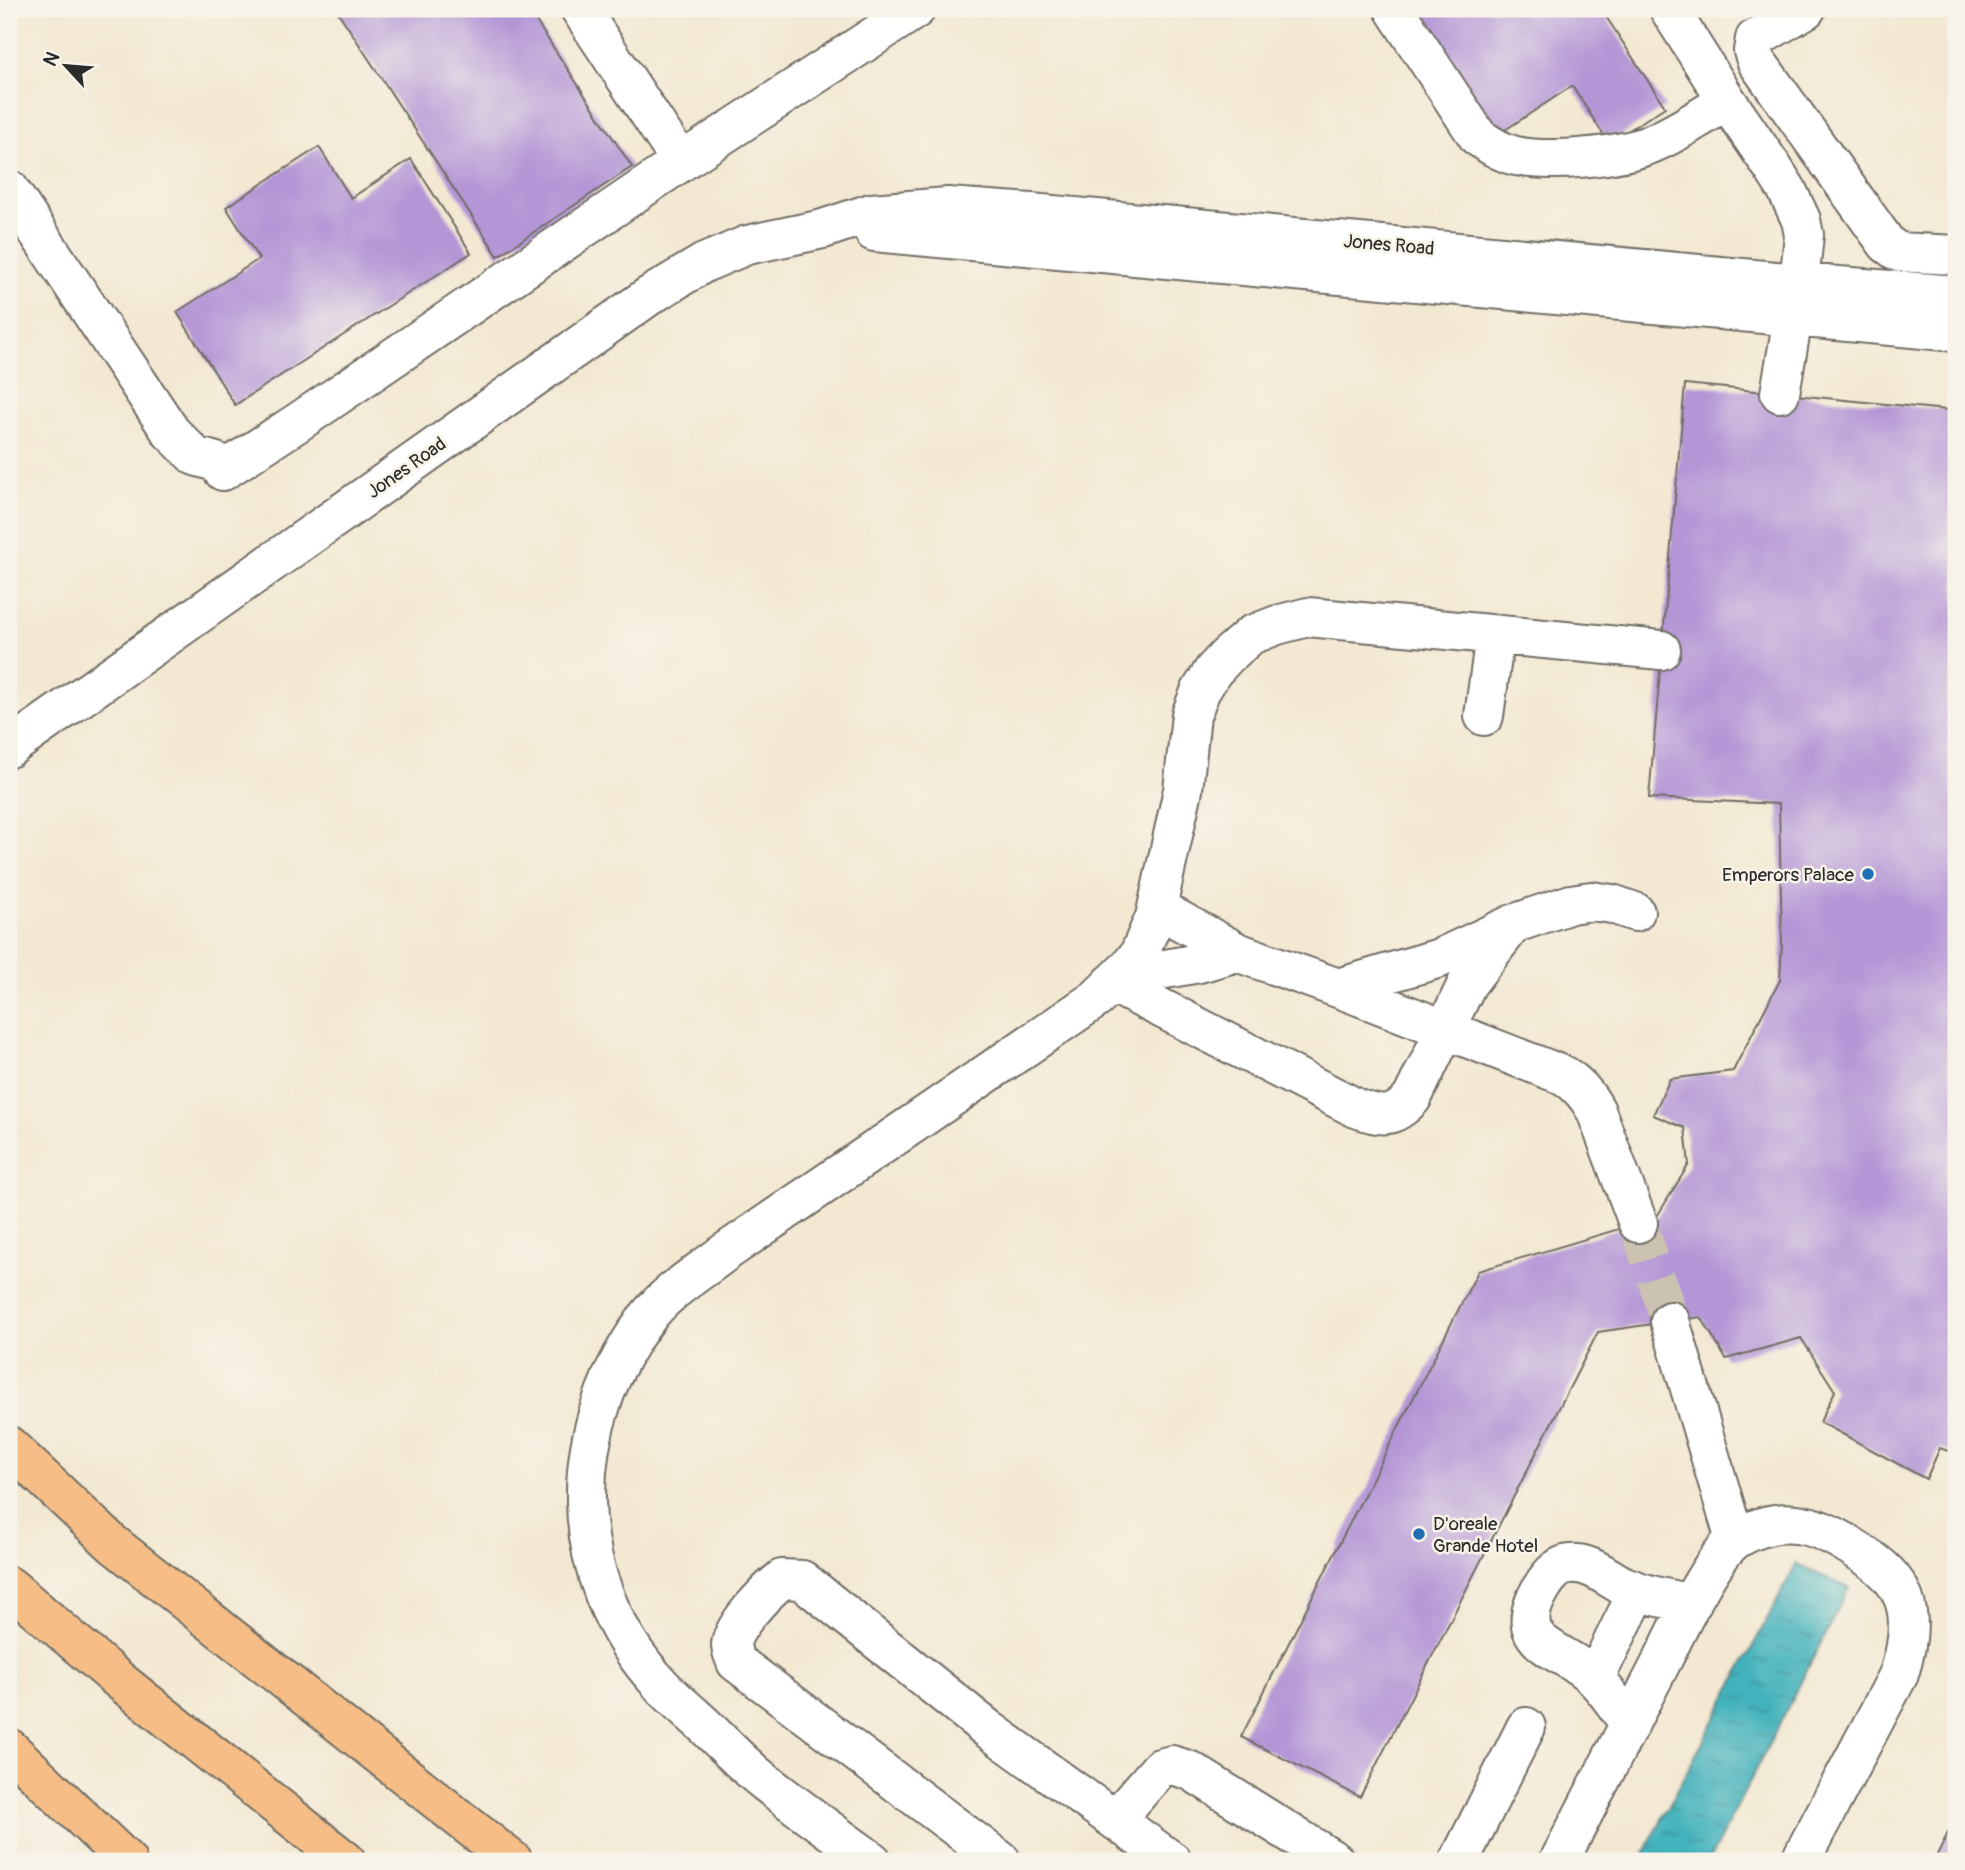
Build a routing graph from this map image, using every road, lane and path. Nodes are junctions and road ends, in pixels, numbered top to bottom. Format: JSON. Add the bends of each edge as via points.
{"nodes":[{"id":1,"x":580,"y":9,"type":"edge"},
{"id":2,"x":916,"y":9,"type":"edge"},
{"id":3,"x":1394,"y":9,"type":"edge"},
{"id":4,"x":1669,"y":9,"type":"edge"},
{"id":5,"x":1806,"y":9,"type":"edge"},
{"id":6,"x":1727,"y":101,"type":"junction"},
{"id":7,"x":681,"y":162,"type":"junction"},
{"id":8,"x":9,"y":188,"type":"edge"},
{"id":9,"x":1956,"y":255,"type":"edge"},
{"id":10,"x":1956,"y":295,"type":"edge"},
{"id":11,"x":1796,"y":300,"type":"junction"},
{"id":12,"x":1956,"y":332,"type":"edge"},
{"id":13,"x":1780,"y":393,"type":"dead end"},
{"id":14,"x":1495,"y":635,"type":"junction"},
{"id":15,"x":1661,"y":650,"type":"dead end"},
{"id":16,"x":1484,"y":716,"type":"dead end"},
{"id":17,"x":9,"y":748,"type":"edge"},
{"id":18,"x":1157,"y":908,"type":"junction"},
{"id":19,"x":1635,"y":912,"type":"dead end"},
{"id":20,"x":1513,"y":924,"type":"junction"},
{"id":21,"x":1237,"y":952,"type":"junction"},
{"id":22,"x":1116,"y":980,"type":"junction"},
{"id":23,"x":1338,"y":988,"type":"junction"},
{"id":24,"x":1443,"y":1028,"type":"junction"},
{"id":25,"x":1638,"y":1223,"type":"tunnel mouth"},
{"id":26,"x":1670,"y":1321,"type":"tunnel mouth"},
{"id":27,"x":9,"y":1447,"type":"edge"},
{"id":28,"x":1735,"y":1539,"type":"junction"},
{"id":29,"x":9,"y":1586,"type":"edge"},
{"id":30,"x":1638,"y":1591,"type":"junction"},
{"id":31,"x":1692,"y":1603,"type":"junction"},
{"id":32,"x":1595,"y":1678,"type":"junction"},
{"id":33,"x":1630,"y":1724,"type":"junction"},
{"id":34,"x":1526,"y":1727,"type":"dead end"},
{"id":35,"x":9,"y":1748,"type":"edge"},
{"id":36,"x":1115,"y":1820,"type":"junction"},
{"id":37,"x":127,"y":1861,"type":"edge"},
{"id":38,"x":346,"y":1861,"type":"edge"},
{"id":39,"x":513,"y":1861,"type":"edge"},
{"id":40,"x":872,"y":1861,"type":"edge"},
{"id":41,"x":1001,"y":1861,"type":"edge"},
{"id":42,"x":1172,"y":1861,"type":"edge"},
{"id":43,"x":1335,"y":1861,"type":"edge"},
{"id":44,"x":1459,"y":1861,"type":"edge"},
{"id":45,"x":1559,"y":1861,"type":"edge"},
{"id":46,"x":1800,"y":1861,"type":"edge"}],
"edges":[{"from":1,"to":7,"type":"street"},
{"from":2,"to":7,"type":"street"},
{"from":3,"to":6,"type":"street","via":[[1478,136],[1516,156],[1543,159],[1615,154],[1650,144]]},
{"from":4,"to":6,"type":"street"},
{"from":5,"to":9,"type":"street","via":[[1755,39],[1757,62],[1887,244],[1898,252]]},
{"from":6,"to":11,"type":"street","via":[[1780,179],[1801,220],[1804,235]]},
{"from":7,"to":8,"type":"street","via":[[223,471],[216,462],[184,448],[171,432]]},
{"from":10,"to":11,"type":"street","name":"Jones Road"},
{"from":11,"to":12,"type":"street","name":"Jones Road"},
{"from":11,"to":13,"type":"street"},
{"from":11,"to":17,"type":"street","name":"Jones Road","via":[[823,229],[747,245],[649,296]]},
{"from":14,"to":15,"type":"street"},
{"from":14,"to":16,"type":"street"},
{"from":14,"to":18,"type":"street","via":[[1308,617],[1251,635],[1213,671],[1191,715],[1183,790]]},
{"from":18,"to":21,"type":"street"},
{"from":18,"to":22,"type":"street","via":[[1139,954]]},
{"from":19,"to":20,"type":"street","via":[[1591,901]]},
{"from":20,"to":23,"type":"street","via":[[1440,958]]},
{"from":20,"to":24,"type":"street","via":[[1466,984]]},
{"from":21,"to":22,"type":"street"},
{"from":21,"to":23,"type":"street"},
{"from":22,"to":24,"type":"street","via":[[1373,1114],[1402,1110],[1412,1098]]},
{"from":22,"to":40,"type":"street","via":[[1096,999],[671,1294],[652,1311],[620,1360],[594,1426],[586,1464],[591,1554],[628,1642],[660,1684],[763,1780]]},
{"from":23,"to":24,"type":"street"},
{"from":24,"to":25,"type":"street","via":[[1565,1076],[1583,1091],[1596,1111]]},
{"from":26,"to":28,"type":"street"},
{"from":27,"to":39,"type":"main road","via":[[113,1544]]},
{"from":28,"to":31,"type":"street"},
{"from":28,"to":46,"type":"street","via":[[1775,1525],[1806,1524],[1843,1539],[1882,1567],[1907,1602],[1910,1620],[1899,1674]]},
{"from":29,"to":38,"type":"main road"},
{"from":30,"to":31,"type":"street"},
{"from":30,"to":32,"type":"street"},
{"from":30,"to":32,"type":"street","via":[[1590,1566],[1569,1564],[1549,1575],[1540,1591],[1531,1622],[1537,1639]]},
{"from":31,"to":33,"type":"street"},
{"from":32,"to":33,"type":"street"},
{"from":33,"to":45,"type":"street"},
{"from":34,"to":44,"type":"street"},
{"from":35,"to":37,"type":"main road"},
{"from":36,"to":41,"type":"street","via":[[988,1729],[802,1580],[782,1579],[765,1592],[735,1634],[731,1647],[736,1662]]},
{"from":36,"to":42,"type":"street"},
{"from":36,"to":43,"type":"street","via":[[1160,1768],[1171,1765],[1191,1771]]}]}
